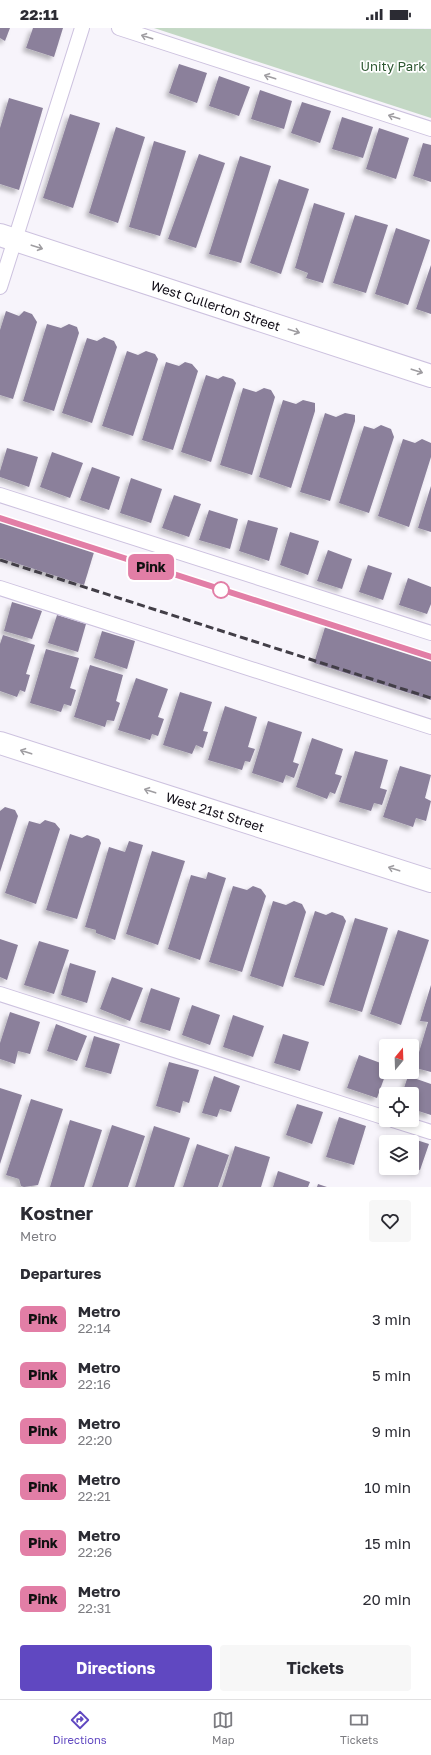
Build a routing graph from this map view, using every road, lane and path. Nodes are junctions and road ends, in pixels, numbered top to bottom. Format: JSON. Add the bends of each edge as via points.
{"nodes":[{"id":1,"x":82,"y":28,"type":"edge"},
{"id":2,"x":119,"y":28,"type":"edge"},
{"id":3,"x":431,"y":129,"type":"edge"},
{"id":4,"x":7,"y":238,"type":"edge"},
{"id":5,"x":0,"y":287,"type":"edge"},
{"id":6,"x":431,"y":376,"type":"edge"},
{"id":7,"x":0,"y":495,"type":"edge"},
{"id":8,"x":0,"y":588,"type":"edge"},
{"id":9,"x":431,"y":633,"type":"edge"},
{"id":10,"x":431,"y":727,"type":"edge"},
{"id":11,"x":0,"y":743,"type":"edge"},
{"id":12,"x":431,"y":881,"type":"edge"},
{"id":13,"x":0,"y":994,"type":"edge"},
{"id":14,"x":379,"y":1116,"type":"edge"},
{"id":15,"x":415,"y":1127,"type":"edge"},
{"id":16,"x":431,"y":1132,"type":"edge"}],
"edges":[{"from":1,"to":4,"type":"lane"},
{"from":3,"to":2,"type":"lane","one_way":true},
{"from":4,"to":5,"type":"lane"},
{"from":4,"to":6,"type":"street","name":"West Cullerton Street","one_way":true},
{"from":7,"to":9,"type":"lane"},
{"from":8,"to":10,"type":"lane"},
{"from":12,"to":11,"type":"street","name":"West 21st Street","one_way":true},
{"from":13,"to":14,"type":"lane"},
{"from":15,"to":16,"type":"lane"}]}
